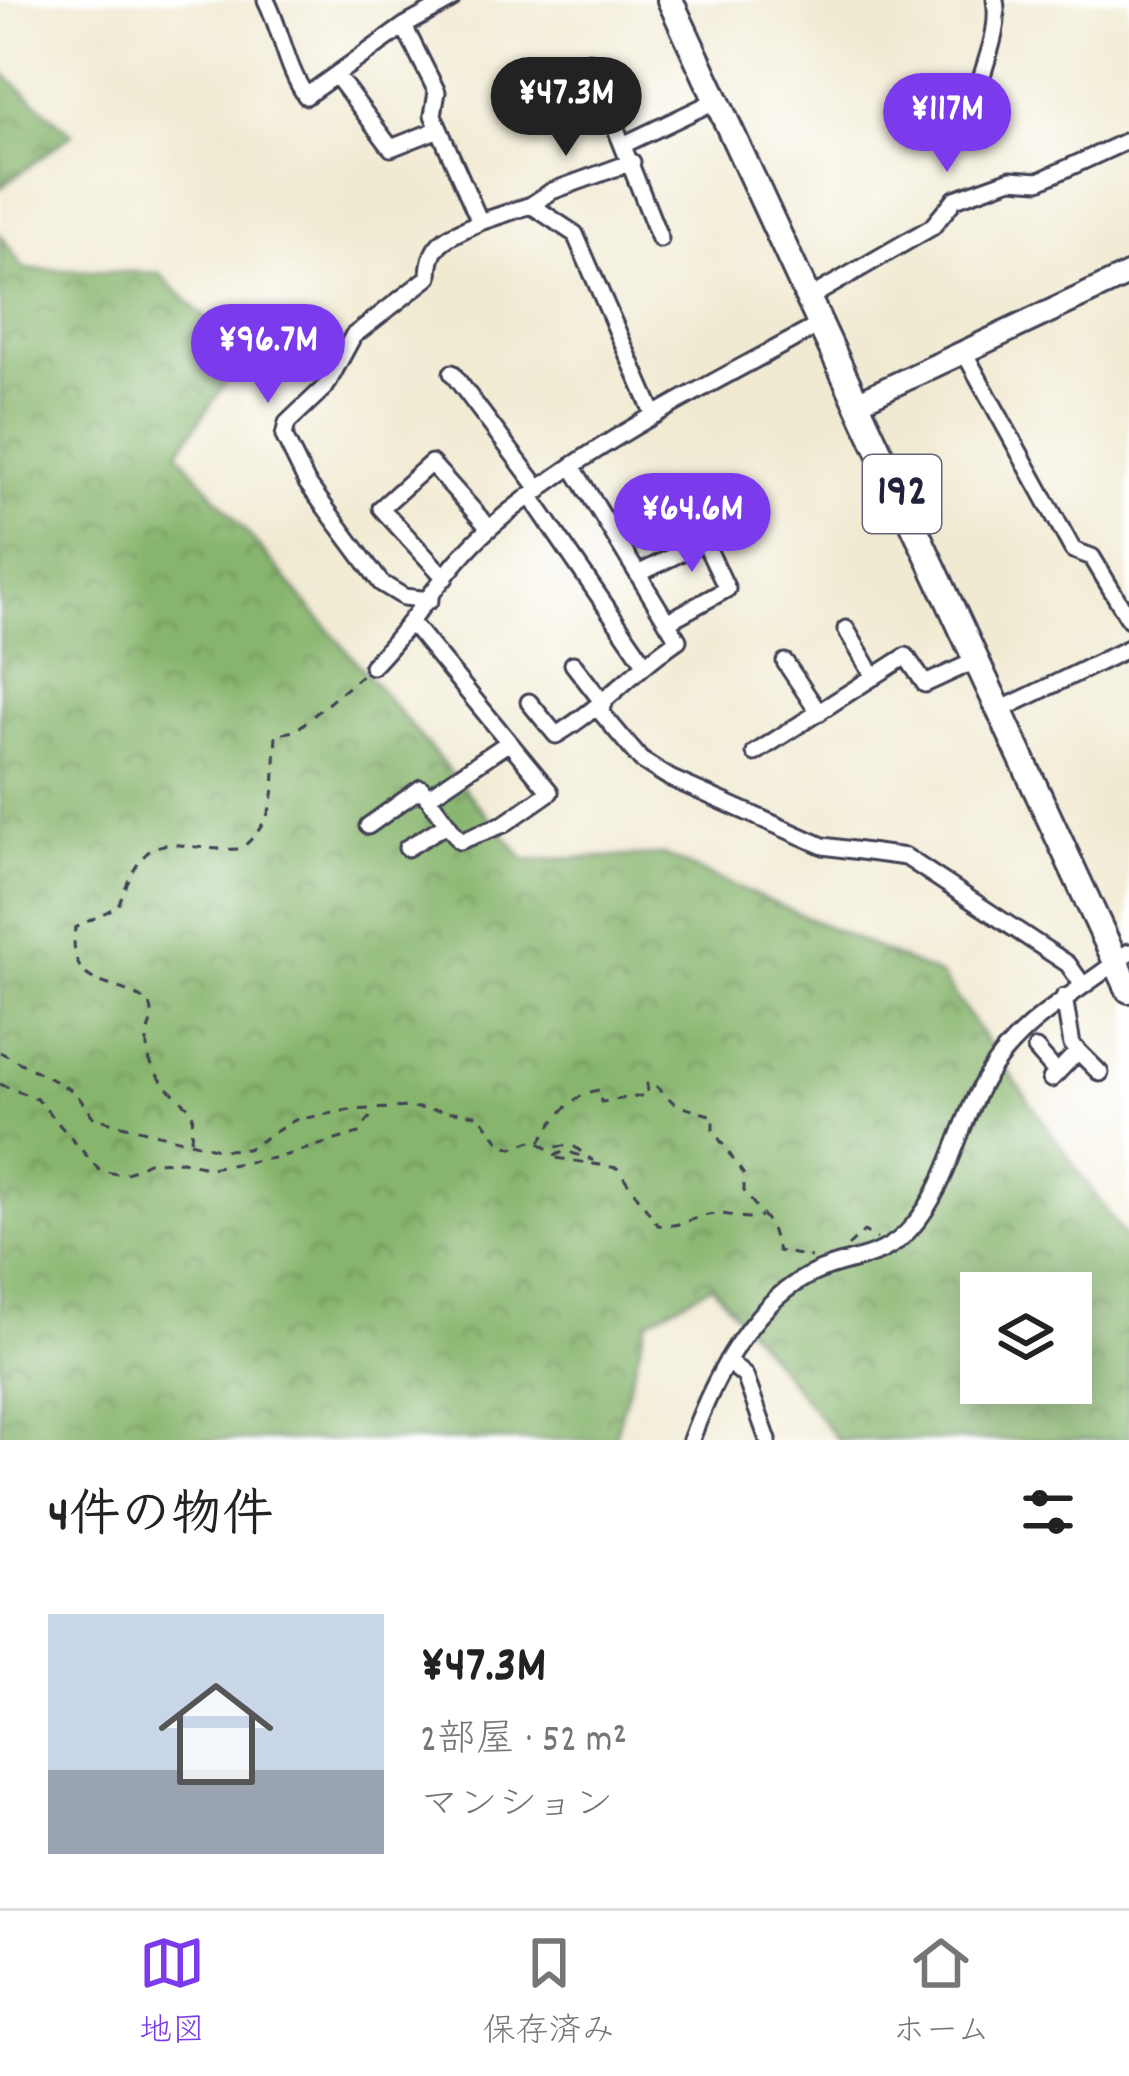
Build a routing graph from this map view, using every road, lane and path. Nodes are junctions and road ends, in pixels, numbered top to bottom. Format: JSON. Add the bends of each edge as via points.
{"nodes":[{"id":1,"x":266,"y":0,"type":"edge"},
{"id":2,"x":452,"y":0,"type":"edge"},
{"id":3,"x":670,"y":0,"type":"edge"},
{"id":4,"x":995,"y":0,"type":"edge"},
{"id":5,"x":404,"y":26,"type":"junction"},
{"id":6,"x":590,"y":61,"type":"dead end"},
{"id":7,"x":335,"y":75,"type":"junction"},
{"id":8,"x":717,"y":100,"type":"junction"},
{"id":9,"x":975,"y":113,"type":"dead end"},
{"id":10,"x":439,"y":129,"type":"junction"},
{"id":11,"x":1129,"y":140,"type":"edge"},
{"id":12,"x":625,"y":144,"type":"junction"},
{"id":13,"x":632,"y":162,"type":"junction"},
{"id":14,"x":531,"y":205,"type":"junction"},
{"id":15,"x":480,"y":222,"type":"junction"},
{"id":16,"x":660,"y":239,"type":"dead end"},
{"id":17,"x":1129,"y":274,"type":"edge"},
{"id":18,"x":809,"y":298,"type":"junction"},
{"id":19,"x":821,"y":324,"type":"junction"},
{"id":20,"x":964,"y":352,"type":"junction"},
{"id":21,"x":452,"y":373,"type":"dead end"},
{"id":22,"x":860,"y":400,"type":"junction"},
{"id":23,"x":654,"y":415,"type":"junction"},
{"id":24,"x":572,"y":466,"type":"junction"},
{"id":25,"x":536,"y":494,"type":"junction"},
{"id":26,"x":489,"y":528,"type":"junction"},
{"id":27,"x":638,"y":574,"type":"junction"},
{"id":28,"x":445,"y":578,"type":"junction"},
{"id":29,"x":430,"y":600,"type":"junction"},
{"id":30,"x":1129,"y":619,"type":"edge"},
{"id":31,"x":667,"y":622,"type":"junction"},
{"id":32,"x":413,"y":625,"type":"junction"},
{"id":33,"x":846,"y":629,"type":"dead end"},
{"id":34,"x":1129,"y":648,"type":"edge"},
{"id":35,"x":977,"y":660,"type":"junction"},
{"id":36,"x":644,"y":662,"type":"junction"},
{"id":37,"x":784,"y":662,"type":"dead end"},
{"id":38,"x":573,"y":664,"type":"dead end"},
{"id":39,"x":372,"y":666,"type":"joint"},
{"id":40,"x":874,"y":677,"type":"junction"},
{"id":41,"x":530,"y":702,"type":"dead end"},
{"id":42,"x":602,"y":707,"type":"junction"},
{"id":43,"x":1000,"y":710,"type":"junction"},
{"id":44,"x":819,"y":713,"type":"junction"},
{"id":45,"x":509,"y":742,"type":"junction"},
{"id":46,"x":754,"y":753,"type":"dead end"},
{"id":47,"x":428,"y":797,"type":"junction"},
{"id":48,"x":447,"y":824,"type":"junction"},
{"id":49,"x":368,"y":826,"type":"dead end"},
{"id":50,"x":407,"y":848,"type":"dead end"},
{"id":51,"x":1123,"y":957,"type":"edge"},
{"id":52,"x":1082,"y":984,"type":"junction"},
{"id":53,"x":1129,"y":990,"type":"edge"},
{"id":54,"x":1064,"y":997,"type":"junction"},
{"id":55,"x":1036,"y":1049,"type":"dead end"},
{"id":56,"x":0,"y":1052,"type":"edge"},
{"id":57,"x":1078,"y":1052,"type":"junction"},
{"id":58,"x":1100,"y":1072,"type":"dead end"},
{"id":59,"x":0,"y":1084,"type":"edge"},
{"id":60,"x":374,"y":1111,"type":"junction"},
{"id":61,"x":538,"y":1143,"type":"junction"},
{"id":62,"x":190,"y":1144,"type":"junction"},
{"id":63,"x":761,"y":1216,"type":"junction"},
{"id":64,"x":846,"y":1249,"type":"dead end"},
{"id":65,"x":883,"y":1249,"type":"junction"},
{"id":66,"x":817,"y":1258,"type":"dead end"},
{"id":67,"x":727,"y":1361,"type":"junction"},
{"id":68,"x":691,"y":1440,"type":"edge"},
{"id":69,"x":768,"y":1440,"type":"edge"}],
"edges":[{"from":1,"to":7,"type":"street","via":[[306,96]]},
{"from":2,"to":5,"type":"street"},
{"from":3,"to":8,"type":"highway","number":"192"},
{"from":4,"to":9,"type":"street","via":[[998,23]]},
{"from":5,"to":7,"type":"street"},
{"from":5,"to":10,"type":"street","via":[[437,92]]},
{"from":6,"to":12,"type":"street"},
{"from":7,"to":10,"type":"street","via":[[391,148]]},
{"from":8,"to":12,"type":"street"},
{"from":8,"to":18,"type":"highway","number":"192"},
{"from":10,"to":15,"type":"street"},
{"from":11,"to":18,"type":"street","via":[[1039,181],[1011,179],[956,199],[932,227]]},
{"from":12,"to":13,"type":"street"},
{"from":13,"to":14,"type":"street"},
{"from":13,"to":16,"type":"street"},
{"from":14,"to":15,"type":"street"},
{"from":14,"to":23,"type":"street","via":[[574,234]]},
{"from":15,"to":29,"type":"street","via":[[436,243],[429,278],[353,336],[326,386],[287,423],[284,436],[307,483],[381,583]]},
{"from":17,"to":20,"type":"main road"},
{"from":18,"to":19,"type":"highway","number":"192"},
{"from":19,"to":22,"type":"highway","number":"192"},
{"from":19,"to":23,"type":"street"},
{"from":20,"to":22,"type":"main road"},
{"from":20,"to":30,"type":"street","via":[[1073,550],[1092,557]]},
{"from":21,"to":25,"type":"street"},
{"from":22,"to":35,"type":"highway","number":"192"},
{"from":23,"to":24,"type":"street"},
{"from":24,"to":25,"type":"street"},
{"from":24,"to":27,"type":"street"},
{"from":25,"to":26,"type":"street"},
{"from":25,"to":36,"type":"street"},
{"from":26,"to":28,"type":"street"},
{"from":26,"to":28,"type":"street","via":[[431,464],[381,508]]},
{"from":27,"to":31,"type":"street"},
{"from":27,"to":31,"type":"street","via":[[704,541],[728,589]]},
{"from":28,"to":29,"type":"street"},
{"from":29,"to":32,"type":"street"},
{"from":31,"to":36,"type":"street","via":[[678,640]]},
{"from":32,"to":39,"type":"street"},
{"from":32,"to":45,"type":"street"},
{"from":33,"to":40,"type":"street"},
{"from":34,"to":43,"type":"street"},
{"from":35,"to":40,"type":"street","via":[[925,684],[906,656]]},
{"from":35,"to":43,"type":"highway","number":"192"},
{"from":36,"to":42,"type":"street"},
{"from":37,"to":44,"type":"street"},
{"from":38,"to":42,"type":"street"},
{"from":39,"to":62,"type":"path","via":[[295,731],[275,734],[273,806],[264,829],[241,849],[149,850],[132,863],[118,906],[75,928],[85,976],[150,1004],[152,1064],[193,1111]]},
{"from":40,"to":44,"type":"street"},
{"from":41,"to":42,"type":"street","via":[[556,735]]},
{"from":42,"to":52,"type":"street","via":[[640,760],[670,778],[823,846],[906,857],[1068,964]]},
{"from":43,"to":51,"type":"highway","number":"192"},
{"from":44,"to":46,"type":"street"},
{"from":45,"to":47,"type":"street"},
{"from":45,"to":48,"type":"street","via":[[550,792],[460,842]]},
{"from":47,"to":48,"type":"street"},
{"from":47,"to":49,"type":"street","via":[[422,788]]},
{"from":48,"to":50,"type":"street"},
{"from":51,"to":52,"type":"street"},
{"from":51,"to":53,"type":"highway","number":"192"},
{"from":52,"to":54,"type":"street"},
{"from":54,"to":57,"type":"street"},
{"from":54,"to":65,"type":"street","via":[[986,1076],[935,1190],[911,1228]]},
{"from":55,"to":57,"type":"street","via":[[1054,1076]]},
{"from":56,"to":62,"type":"path","via":[[75,1091],[94,1118]]},
{"from":57,"to":58,"type":"street"},
{"from":59,"to":60,"type":"path","via":[[37,1100],[100,1171],[124,1175],[148,1162],[210,1168],[280,1157],[359,1133]]},
{"from":60,"to":61,"type":"path","via":[[479,1115],[501,1144]]},
{"from":60,"to":62,"type":"path","via":[[295,1120],[247,1149]]},
{"from":61,"to":63,"type":"path","via":[[572,1145],[592,1160],[558,1151],[553,1160],[617,1168],[658,1225]]},
{"from":61,"to":63,"type":"path","via":[[583,1094],[599,1090],[608,1105],[648,1095],[653,1083],[676,1105],[713,1116],[713,1130]]},
{"from":63,"to":66,"type":"path","via":[[778,1250]]},
{"from":64,"to":65,"type":"path","via":[[868,1231]]},
{"from":65,"to":67,"type":"street","via":[[809,1274]]},
{"from":67,"to":68,"type":"street"},
{"from":67,"to":69,"type":"street","via":[[745,1376]]}]}
